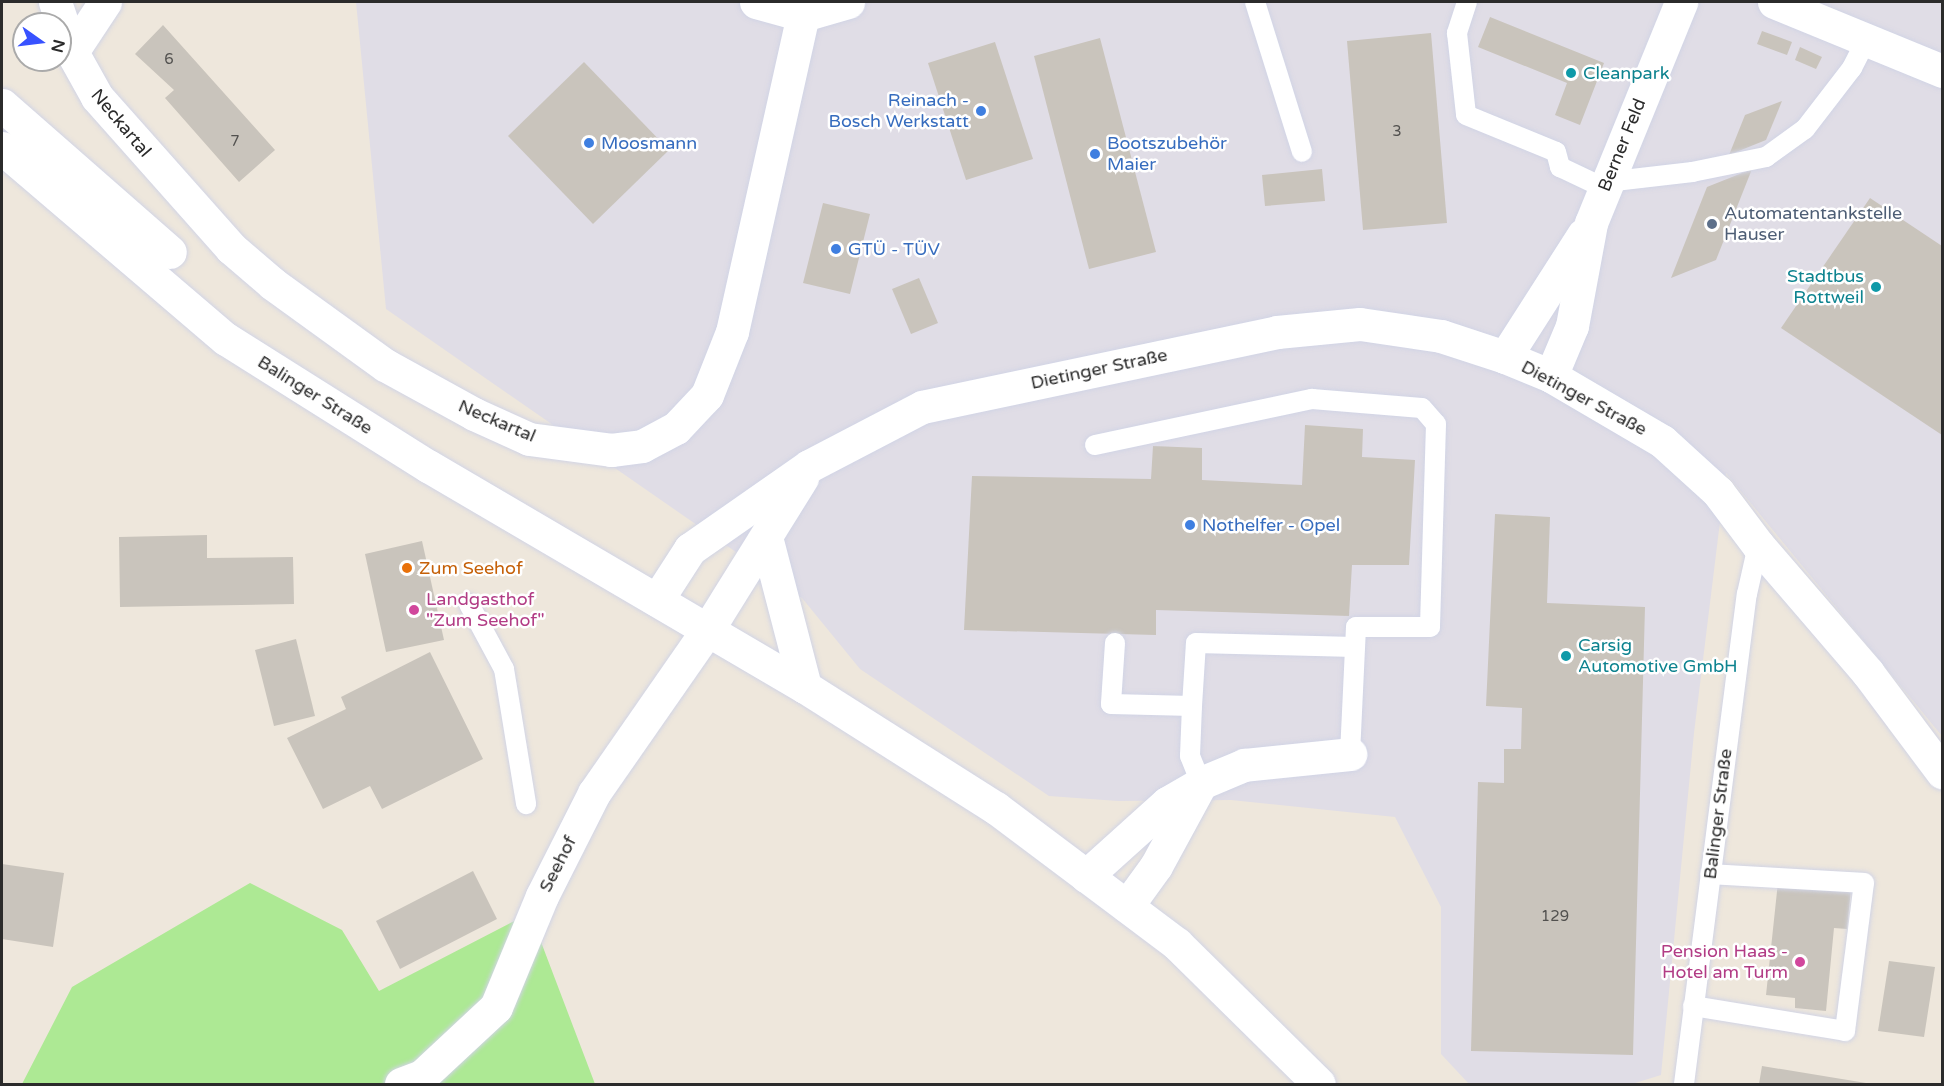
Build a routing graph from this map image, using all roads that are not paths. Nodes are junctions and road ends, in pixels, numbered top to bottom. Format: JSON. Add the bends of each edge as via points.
{"nodes":[{"id":1,"x":105,"y":2,"type":"edge"},
{"id":2,"x":756,"y":2,"type":"edge"},
{"id":3,"x":848,"y":2,"type":"edge"},
{"id":4,"x":1255,"y":2,"type":"edge"},
{"id":5,"x":1467,"y":2,"type":"edge"},
{"id":6,"x":1681,"y":2,"type":"edge"},
{"id":7,"x":1774,"y":2,"type":"edge"},
{"id":8,"x":802,"y":15,"type":"junction"},
{"id":9,"x":1866,"y":40,"type":"junction"},
{"id":10,"x":72,"y":52,"type":"joint"},
{"id":11,"x":1942,"y":71,"type":"edge"},
{"id":12,"x":2,"y":105,"type":"edge"},
{"id":13,"x":2,"y":148,"type":"edge"},
{"id":14,"x":1302,"y":153,"type":"dead end"},
{"id":15,"x":1605,"y":185,"type":"junction"},
{"id":16,"x":1591,"y":223,"type":"junction"},
{"id":17,"x":170,"y":252,"type":"dead end"},
{"id":18,"x":1505,"y":357,"type":"junction"},
{"id":19,"x":1551,"y":376,"type":"junction"},
{"id":20,"x":1095,"y":445,"type":"dead end"},
{"id":21,"x":810,"y":466,"type":"junction"},
{"id":22,"x":766,"y":537,"type":"junction"},
{"id":23,"x":1758,"y":545,"type":"junction"},
{"id":24,"x":657,"y":600,"type":"junction"},
{"id":25,"x":469,"y":604,"type":"dead end"},
{"id":26,"x":708,"y":629,"type":"junction"},
{"id":27,"x":1115,"y":643,"type":"dead end"},
{"id":28,"x":1355,"y":647,"type":"junction"},
{"id":29,"x":805,"y":687,"type":"junction"},
{"id":30,"x":1192,"y":706,"type":"junction"},
{"id":31,"x":1350,"y":754,"type":"joint"},
{"id":32,"x":1942,"y":772,"type":"edge"},
{"id":33,"x":1201,"y":783,"type":"junction"},
{"id":34,"x":526,"y":804,"type":"dead end"},
{"id":35,"x":1710,"y":874,"type":"junction"},
{"id":36,"x":1086,"y":876,"type":"junction"},
{"id":37,"x":1127,"y":906,"type":"junction"},
{"id":38,"x":1693,"y":1005,"type":"junction"},
{"id":39,"x":401,"y":1084,"type":"edge"},
{"id":40,"x":1319,"y":1084,"type":"edge"},
{"id":41,"x":1684,"y":1084,"type":"edge"}],
"edges":[{"from":1,"to":10,"type":"street"},
{"from":2,"to":8,"type":"street"},
{"from":3,"to":8,"type":"street"},
{"from":4,"to":14,"type":"lane"},
{"from":5,"to":15,"type":"lane","via":[[1457,33],[1466,115],[1556,152],[1560,167]]},
{"from":6,"to":15,"type":"street","name":"Berner Feld"},
{"from":7,"to":9,"type":"street"},
{"from":8,"to":10,"type":"street","name":"Neckartal","via":[[732,332],[707,395],[676,428],[642,446],[610,450],[529,439],[451,401],[337,333],[231,248],[97,97]]},
{"from":9,"to":11,"type":"street"},
{"from":9,"to":15,"type":"lane","via":[[1852,68],[1805,129],[1766,157]]},
{"from":12,"to":17,"type":"street"},
{"from":13,"to":24,"type":"street","name":"Balinger Straße","via":[[226,339],[428,466]]},
{"from":15,"to":16,"type":"street","name":"Berner Feld"},
{"from":16,"to":18,"type":"street","name":"Berner Feld"},
{"from":16,"to":19,"type":"street","name":"Berner Feld","via":[[1572,326]]},
{"from":18,"to":19,"type":"street","name":"Dietinger Straße"},
{"from":18,"to":21,"type":"street","name":"Dietinger Straße","via":[[1441,336],[1360,324],[1277,332],[922,407]]},
{"from":19,"to":23,"type":"street","name":"Dietinger Straße","via":[[1662,441],[1718,492]]},
{"from":20,"to":28,"type":"lane","via":[[1312,399],[1422,408],[1436,424],[1430,627],[1356,627]]},
{"from":21,"to":22,"type":"street"},
{"from":21,"to":24,"type":"street","name":"Dietinger Straße","via":[[690,549]]},
{"from":22,"to":26,"type":"street"},
{"from":22,"to":29,"type":"street"},
{"from":23,"to":32,"type":"street","name":"Dietinger Straße","via":[[1868,673]]},
{"from":23,"to":35,"type":"lane","name":"Balinger Straße","via":[[1747,594]]},
{"from":24,"to":26,"type":"street","name":"Balinger Straße"},
{"from":25,"to":34,"type":"lane","via":[[504,669]]},
{"from":26,"to":29,"type":"street","name":"Balinger Straße"},
{"from":26,"to":39,"type":"street","name":"Seehof","via":[[594,793],[542,896],[496,1007],[422,1076]]},
{"from":27,"to":30,"type":"lane","via":[[1111,704]]},
{"from":28,"to":30,"type":"lane","via":[[1196,643]]},
{"from":28,"to":31,"type":"lane"},
{"from":29,"to":36,"type":"street","name":"Balinger Straße","via":[[996,808]]},
{"from":30,"to":33,"type":"lane","via":[[1190,756]]},
{"from":31,"to":33,"type":"street","via":[[1244,765]]},
{"from":33,"to":36,"type":"street","via":[[1167,802]]},
{"from":33,"to":37,"type":"street","via":[[1156,866]]},
{"from":35,"to":38,"type":"lane","name":"Balinger Straße"},
{"from":35,"to":38,"type":"lane","via":[[1864,883],[1845,1031]]},
{"from":36,"to":37,"type":"street","name":"Balinger Straße"},
{"from":37,"to":40,"type":"street","name":"Balinger Straße","via":[[1177,944]]},
{"from":38,"to":41,"type":"lane","name":"Balinger Straße"}]}
